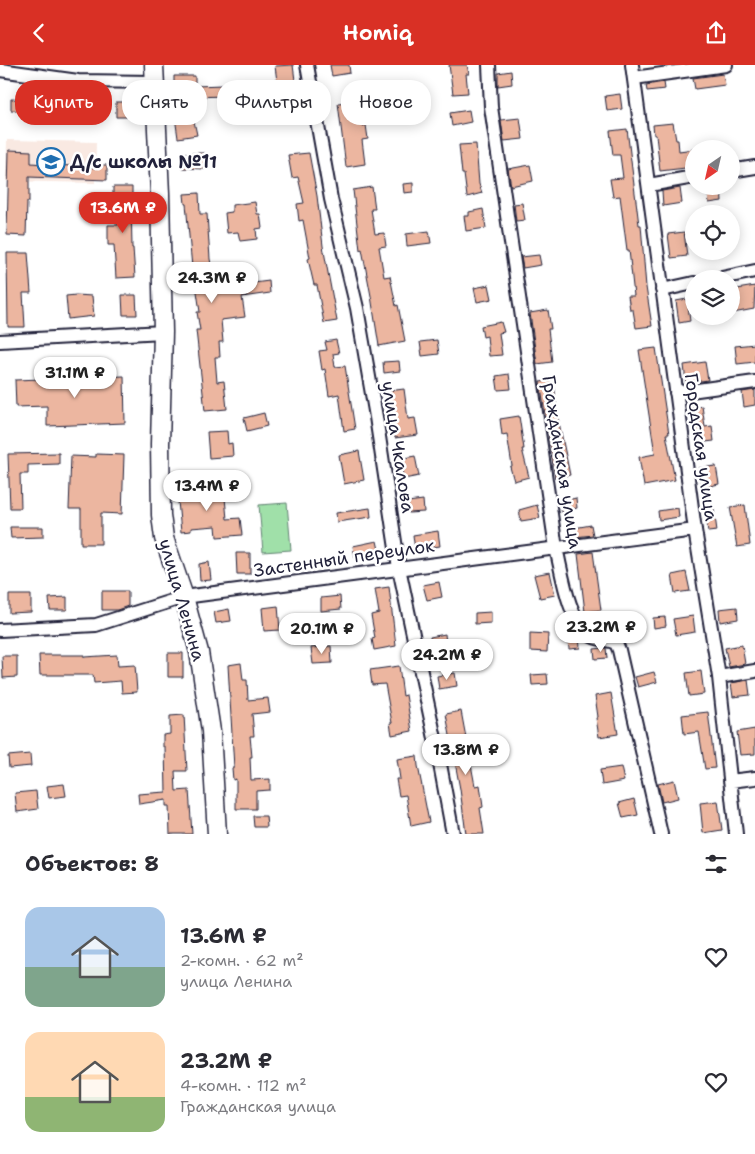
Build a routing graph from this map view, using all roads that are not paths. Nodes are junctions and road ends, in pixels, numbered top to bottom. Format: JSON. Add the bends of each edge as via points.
{"nodes":[{"id":1,"x":307,"y":65,"type":"edge"},
{"id":2,"x":489,"y":65,"type":"edge"},
{"id":3,"x":632,"y":65,"type":"edge"},
{"id":4,"x":726,"y":65,"type":"edge"},
{"id":5,"x":0,"y":69,"type":"edge"},
{"id":6,"x":154,"y":74,"type":"edge"},
{"id":7,"x":634,"y":79,"type":"junction"},
{"id":8,"x":755,"y":167,"type":"edge"},
{"id":9,"x":740,"y":170,"type":"edge"},
{"id":10,"x":685,"y":179,"type":"edge"},
{"id":11,"x":649,"y":185,"type":"junction"},
{"id":12,"x":755,"y":271,"type":"edge"},
{"id":13,"x":740,"y":274,"type":"edge"},
{"id":14,"x":685,"y":285,"type":"edge"},
{"id":15,"x":662,"y":290,"type":"junction"},
{"id":16,"x":164,"y":332,"type":"junction"},
{"id":17,"x":0,"y":341,"type":"edge"},
{"id":18,"x":755,"y":382,"type":"edge"},
{"id":19,"x":676,"y":393,"type":"junction"},
{"id":20,"x":695,"y":530,"type":"junction"},
{"id":21,"x":556,"y":548,"type":"junction"},
{"id":22,"x":399,"y":568,"type":"junction"},
{"id":23,"x":184,"y":597,"type":"junction"},
{"id":24,"x":0,"y":630,"type":"edge"},
{"id":25,"x":755,"y":671,"type":"edge"},
{"id":26,"x":719,"y":677,"type":"junction"},
{"id":27,"x":755,"y":778,"type":"edge"},
{"id":28,"x":730,"y":781,"type":"junction"},
{"id":29,"x":216,"y":834,"type":"edge"},
{"id":30,"x":453,"y":834,"type":"edge"},
{"id":31,"x":661,"y":834,"type":"edge"},
{"id":32,"x":736,"y":834,"type":"edge"}],
"edges":[{"from":1,"to":22,"type":"street","name":"улица Чкалова","via":[[331,199],[357,308]]},
{"from":2,"to":21,"type":"street","name":"Гражданская улица","via":[[491,107]]},
{"from":3,"to":7,"type":"street","name":"Городская улица"},
{"from":4,"to":7,"type":"street"},
{"from":5,"to":6,"type":"street","via":[[78,81]]},
{"from":6,"to":16,"type":"main road","name":"улица Ленина"},
{"from":7,"to":11,"type":"street","name":"Городская улица"},
{"from":8,"to":9,"type":"street"},
{"from":10,"to":11,"type":"street"},
{"from":11,"to":15,"type":"street","name":"Городская улица"},
{"from":12,"to":13,"type":"street"},
{"from":14,"to":15,"type":"street"},
{"from":15,"to":19,"type":"street","name":"Городская улица"},
{"from":16,"to":17,"type":"street"},
{"from":16,"to":23,"type":"main road","name":"улица Ленина","via":[[161,515],[166,545]]},
{"from":18,"to":19,"type":"street"},
{"from":19,"to":20,"type":"street","name":"Городская улица"},
{"from":20,"to":21,"type":"street","name":"Застенный переулок"},
{"from":20,"to":26,"type":"street","name":"Городская улица"},
{"from":21,"to":22,"type":"street","name":"Застенный переулок"},
{"from":21,"to":31,"type":"street","name":"Гражданская улица","via":[[574,615],[583,630],[591,637],[616,643],[619,650]]},
{"from":22,"to":23,"type":"street","name":"Застенный переулок"},
{"from":22,"to":30,"type":"street","name":"улица Чкалова"},
{"from":23,"to":24,"type":"street","name":"Застенный переулок","via":[[96,625]]},
{"from":23,"to":29,"type":"main road","name":"улица Ленина","via":[[199,652],[211,731]]},
{"from":25,"to":26,"type":"street"},
{"from":26,"to":28,"type":"street","name":"Городская улица"},
{"from":27,"to":28,"type":"street"},
{"from":28,"to":32,"type":"street","name":"Городская улица"}]}
